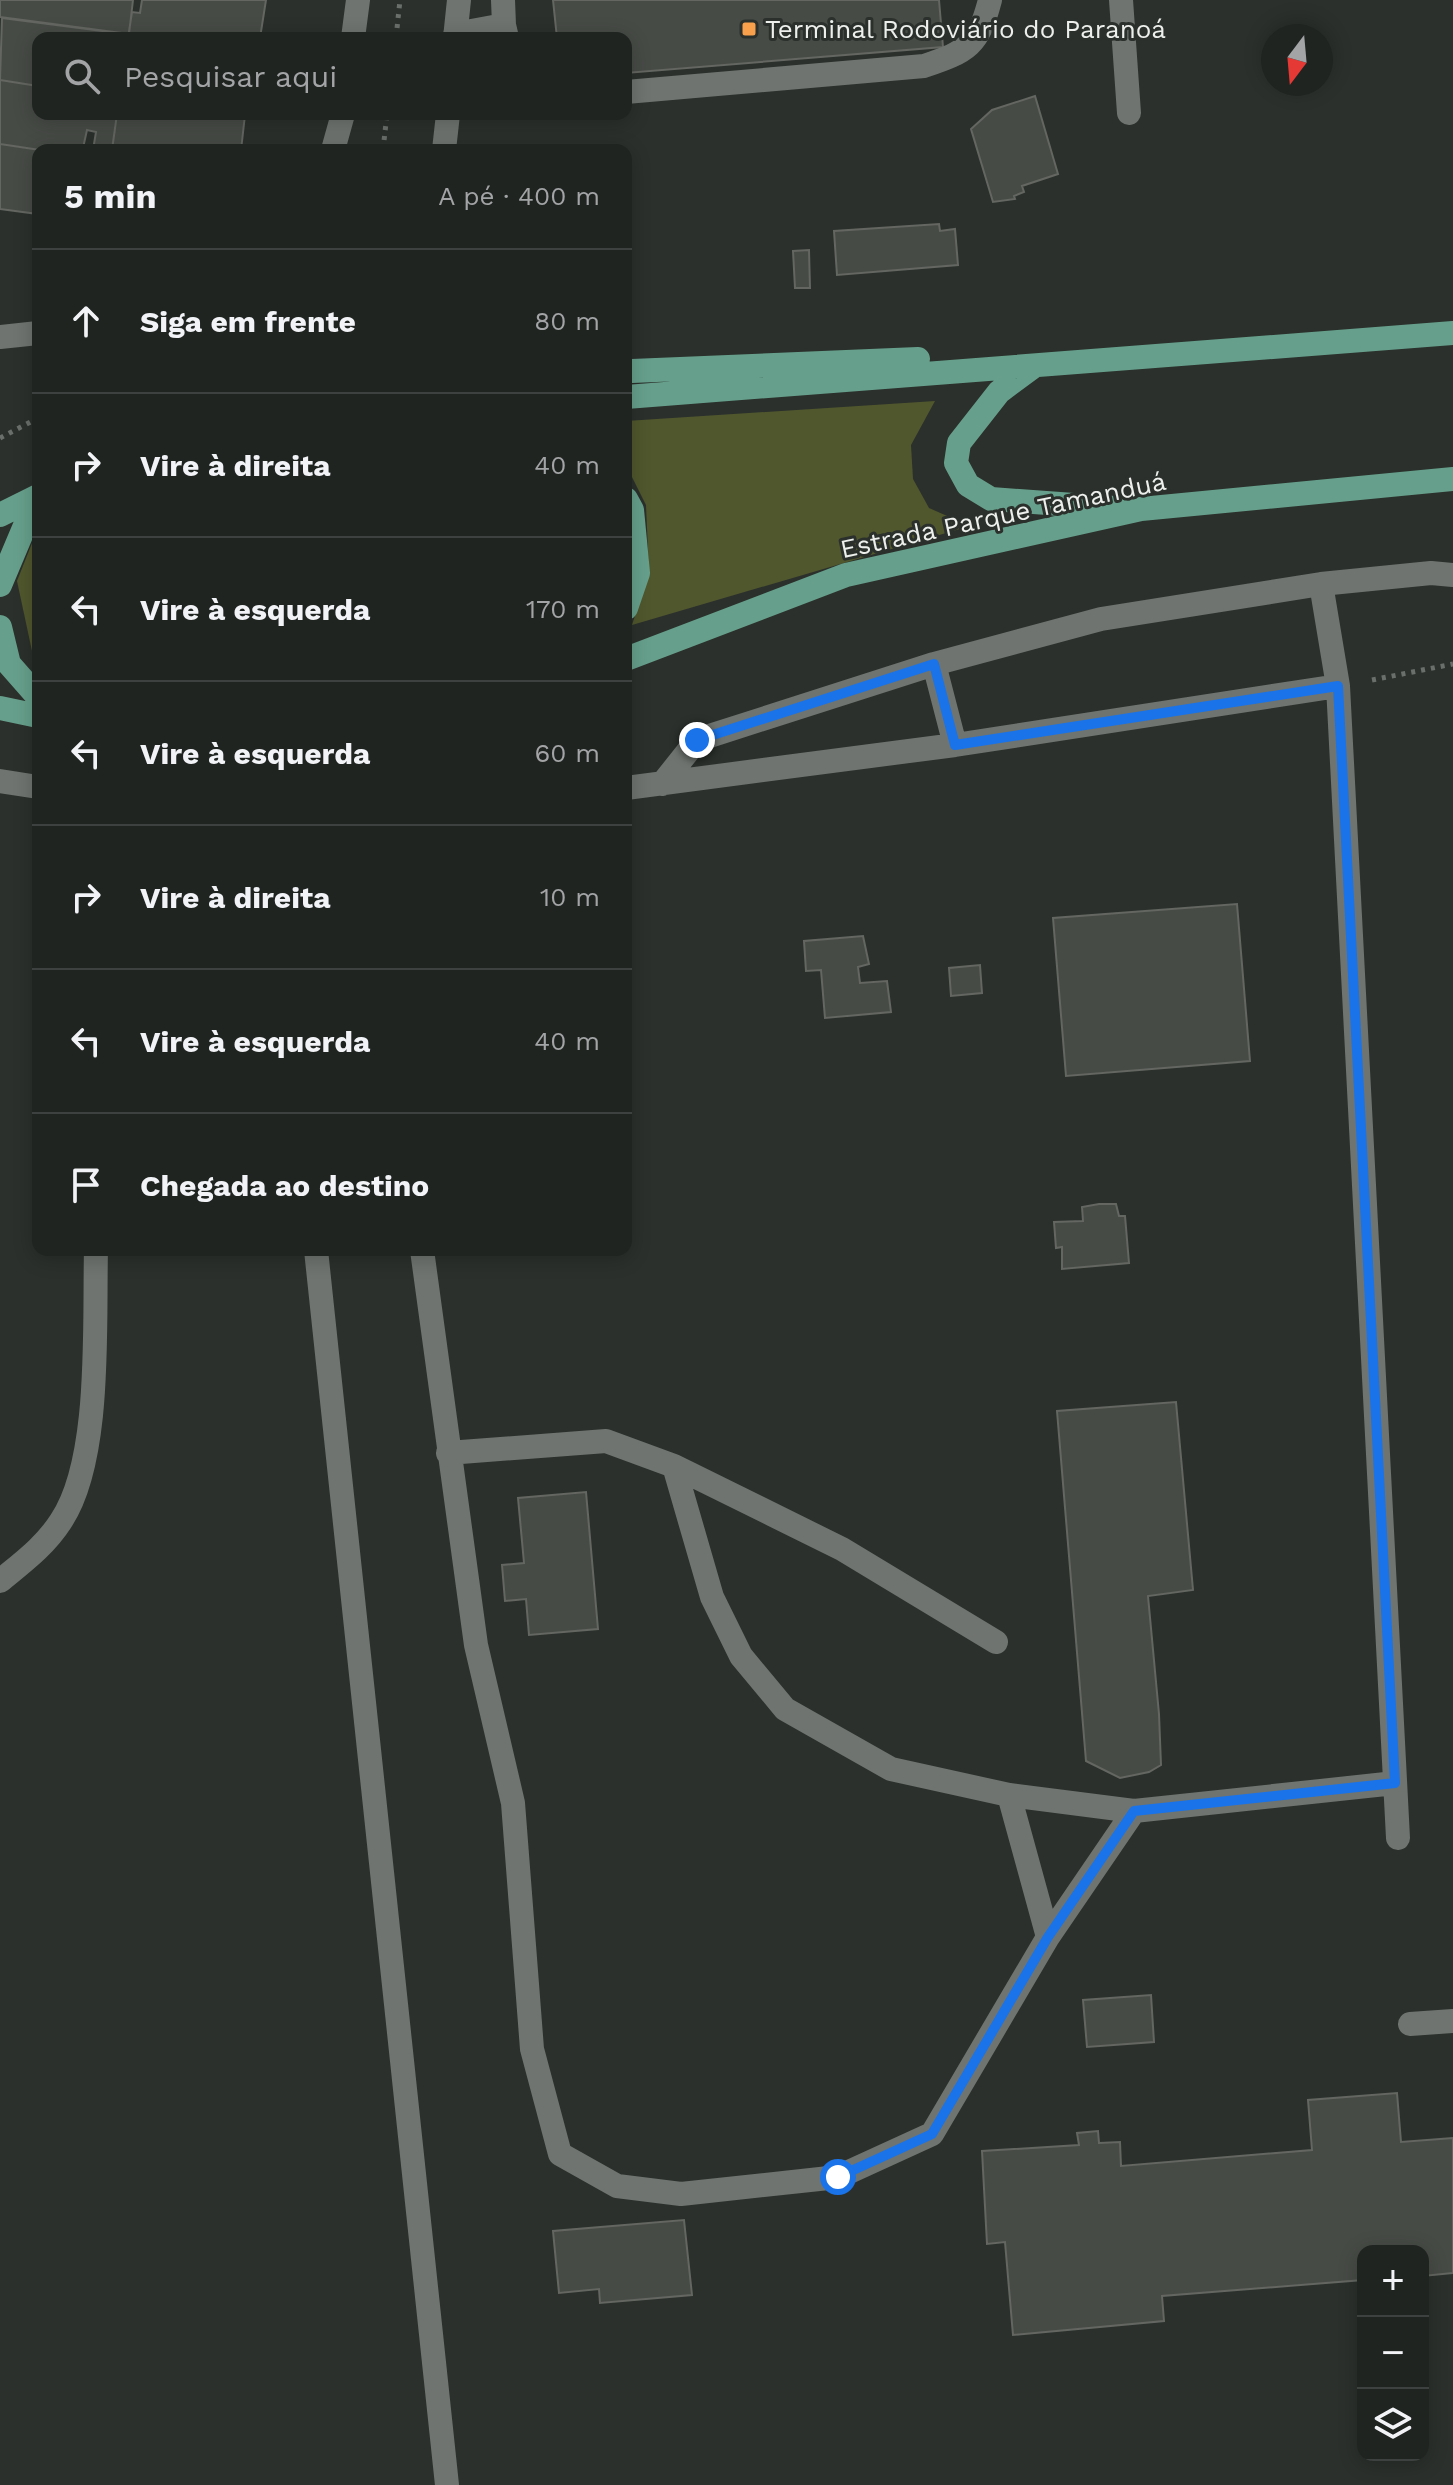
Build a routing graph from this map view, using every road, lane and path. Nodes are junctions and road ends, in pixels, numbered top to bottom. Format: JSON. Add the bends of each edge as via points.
{"nodes":[{"id":1,"x":358,"y":0,"type":"edge"},
{"id":2,"x":400,"y":0,"type":"edge"},
{"id":3,"x":459,"y":0,"type":"edge"},
{"id":4,"x":503,"y":0,"type":"edge"},
{"id":5,"x":990,"y":0,"type":"edge"},
{"id":6,"x":1121,"y":0,"type":"edge"},
{"id":7,"x":354,"y":32,"type":"edge"},
{"id":8,"x":397,"y":32,"type":"edge"},
{"id":9,"x":455,"y":32,"type":"edge"},
{"id":10,"x":506,"y":32,"type":"edge"},
{"id":11,"x":632,"y":91,"type":"edge"},
{"id":12,"x":1129,"y":113,"type":"dead end"},
{"id":13,"x":341,"y":120,"type":"edge"},
{"id":14,"x":386,"y":120,"type":"edge"},
{"id":15,"x":447,"y":120,"type":"edge"},
{"id":16,"x":335,"y":144,"type":"edge"},
{"id":17,"x":384,"y":144,"type":"edge"},
{"id":18,"x":445,"y":144,"type":"edge"},
{"id":19,"x":1453,"y":333,"type":"edge"},
{"id":20,"x":32,"y":334,"type":"edge"},
{"id":21,"x":0,"y":337,"type":"edge"},
{"id":22,"x":1023,"y":367,"type":"junction"},
{"id":23,"x":632,"y":371,"type":"edge"},
{"id":24,"x":632,"y":397,"type":"edge"},
{"id":25,"x":32,"y":421,"type":"edge"},
{"id":26,"x":0,"y":438,"type":"edge"},
{"id":27,"x":1453,"y":479,"type":"edge"},
{"id":28,"x":32,"y":501,"type":"edge"},
{"id":29,"x":32,"y":509,"type":"edge"},
{"id":30,"x":1141,"y":509,"type":"junction"},
{"id":31,"x":632,"y":510,"type":"edge"},
{"id":32,"x":0,"y":515,"type":"edge"},
{"id":33,"x":1453,"y":575,"type":"edge"},
{"id":34,"x":1321,"y":584,"type":"junction"},
{"id":35,"x":0,"y":585,"type":"edge"},
{"id":36,"x":632,"y":590,"type":"edge"},
{"id":37,"x":0,"y":627,"type":"edge"},
{"id":38,"x":632,"y":657,"type":"edge"},
{"id":39,"x":934,"y":664,"type":"junction"},
{"id":40,"x":1453,"y":664,"type":"edge"},
{"id":41,"x":1338,"y":686,"type":"junction"},
{"id":42,"x":32,"y":690,"type":"edge"},
{"id":43,"x":0,"y":708,"type":"edge"},
{"id":44,"x":32,"y":715,"type":"edge"},
{"id":45,"x":955,"y":745,"type":"junction"},
{"id":46,"x":0,"y":781,"type":"edge"},
{"id":47,"x":662,"y":784,"type":"junction"},
{"id":48,"x":32,"y":786,"type":"edge"},
{"id":49,"x":632,"y":787,"type":"edge"},
{"id":50,"x":96,"y":1256,"type":"edge"},
{"id":51,"x":317,"y":1256,"type":"edge"},
{"id":52,"x":423,"y":1256,"type":"edge"},
{"id":53,"x":448,"y":1453,"type":"junction"},
{"id":54,"x":674,"y":1466,"type":"junction"},
{"id":55,"x":0,"y":1581,"type":"edge"},
{"id":56,"x":996,"y":1642,"type":"dead end"},
{"id":57,"x":1395,"y":1783,"type":"junction"},
{"id":58,"x":1009,"y":1795,"type":"junction"},
{"id":59,"x":1134,"y":1811,"type":"junction"},
{"id":60,"x":1398,"y":1838,"type":"dead end"},
{"id":61,"x":1048,"y":1937,"type":"junction"},
{"id":62,"x":1453,"y":2021,"type":"edge"},
{"id":63,"x":1410,"y":2024,"type":"dead end"},
{"id":64,"x":447,"y":2485,"type":"edge"}],
"edges":[{"from":1,"to":7,"type":"street"},
{"from":2,"to":8,"type":"path"},
{"from":3,"to":9,"type":"street"},
{"from":4,"to":10,"type":"street"},
{"from":5,"to":11,"type":"street","via":[[977,38],[957,55],[924,66]]},
{"from":6,"to":12,"type":"street"},
{"from":13,"to":16,"type":"street"},
{"from":14,"to":17,"type":"path"},
{"from":15,"to":18,"type":"street"},
{"from":19,"to":22,"type":"main road"},
{"from":20,"to":21,"type":"street"},
{"from":22,"to":23,"type":"main road","via":[[955,357]]},
{"from":22,"to":24,"type":"main road"},
{"from":22,"to":30,"type":"main road","via":[[959,443],[956,463],[968,485],[991,499]]},
{"from":25,"to":26,"type":"path"},
{"from":27,"to":30,"type":"main road","name":"Estrada Parque Tamanduá"},
{"from":28,"to":32,"type":"main road"},
{"from":29,"to":35,"type":"main road"},
{"from":30,"to":38,"type":"main road","name":"Estrada Parque Tamanduá","via":[[846,575]]},
{"from":31,"to":36,"type":"main road","via":[[638,573]]},
{"from":33,"to":34,"type":"street"},
{"from":34,"to":39,"type":"street","via":[[1101,619]]},
{"from":34,"to":41,"type":"street"},
{"from":37,"to":42,"type":"main road","via":[[9,664]]},
{"from":39,"to":45,"type":"street"},
{"from":39,"to":47,"type":"street","via":[[697,740]]},
{"from":40,"to":41,"type":"path"},
{"from":41,"to":45,"type":"street"},
{"from":41,"to":57,"type":"street"},
{"from":43,"to":44,"type":"main road"},
{"from":45,"to":47,"type":"street"},
{"from":46,"to":48,"type":"street"},
{"from":47,"to":49,"type":"street"},
{"from":50,"to":55,"type":"street","via":[[87,1449],[77,1485],[63,1519],[40,1548]]},
{"from":51,"to":64,"type":"street"},
{"from":52,"to":53,"type":"street"},
{"from":53,"to":54,"type":"street","via":[[606,1441]]},
{"from":53,"to":61,"type":"street","via":[[476,1645],[513,1803],[532,2049],[560,2154],[617,2186],[681,2194],[838,2177],[932,2134]]},
{"from":54,"to":56,"type":"street","via":[[842,1549]]},
{"from":54,"to":58,"type":"street","via":[[712,1597],[741,1656],[785,1709],[891,1769]]},
{"from":57,"to":59,"type":"street"},
{"from":57,"to":60,"type":"street"},
{"from":58,"to":59,"type":"street"},
{"from":58,"to":61,"type":"street"},
{"from":59,"to":61,"type":"street"},
{"from":62,"to":63,"type":"street"}]}
